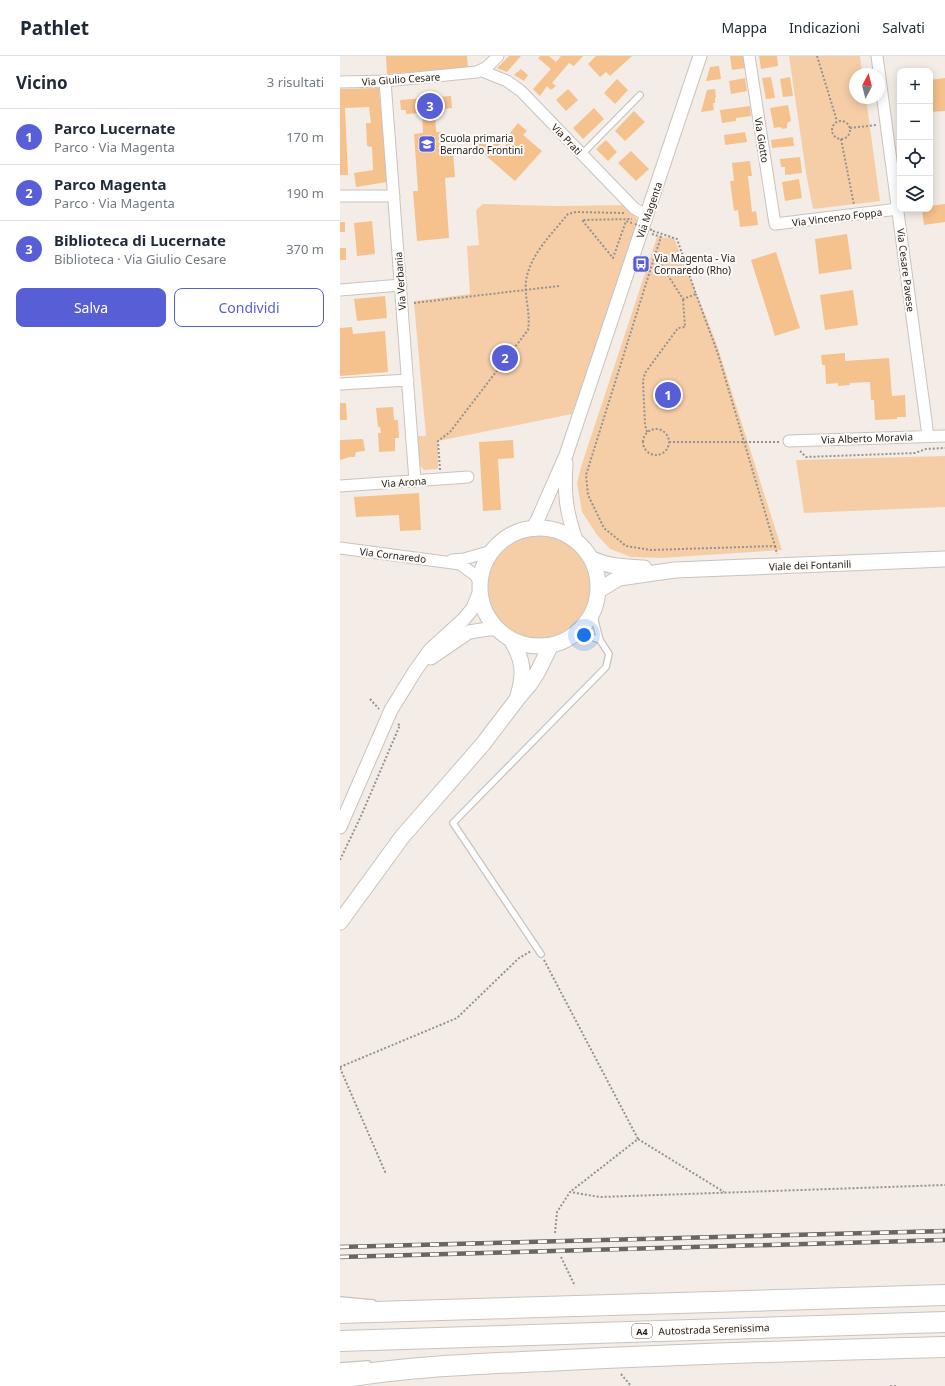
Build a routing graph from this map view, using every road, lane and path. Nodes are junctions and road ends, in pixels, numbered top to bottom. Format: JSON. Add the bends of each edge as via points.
{"nodes":[{"id":1,"x":700,"y":56,"type":"edge"},
{"id":2,"x":749,"y":56,"type":"edge"},
{"id":3,"x":817,"y":56,"type":"edge"},
{"id":4,"x":878,"y":56,"type":"edge"},
{"id":5,"x":498,"y":57,"type":"edge"},
{"id":6,"x":482,"y":71,"type":"junction"},
{"id":7,"x":385,"y":81,"type":"junction"},
{"id":8,"x":340,"y":82,"type":"edge"},
{"id":9,"x":640,"y":96,"type":"dead end"},
{"id":10,"x":837,"y":121,"type":"junction"},
{"id":11,"x":887,"y":123,"type":"junction"},
{"id":12,"x":850,"y":128,"type":"junction"},
{"id":13,"x":841,"y":139,"type":"junction"},
{"id":14,"x":582,"y":154,"type":"junction"},
{"id":15,"x":340,"y":196,"type":"edge"},
{"id":16,"x":394,"y":196,"type":"junction"},
{"id":17,"x":897,"y":201,"type":"edge"},
{"id":18,"x":897,"y":209,"type":"edge"},
{"id":19,"x":898,"y":212,"type":"edge"},
{"id":20,"x":856,"y":214,"type":"junction"},
{"id":21,"x":647,"y":215,"type":"junction"},
{"id":22,"x":775,"y":224,"type":"joint"},
{"id":23,"x":652,"y":230,"type":"dead end"},
{"id":24,"x":656,"y":232,"type":"dead end"},
{"id":25,"x":661,"y":236,"type":"dead end"},
{"id":26,"x":655,"y":255,"type":"junction"},
{"id":27,"x":401,"y":285,"type":"junction"},
{"id":28,"x":559,"y":286,"type":"dead end"},
{"id":29,"x":340,"y":290,"type":"edge"},
{"id":30,"x":526,"y":290,"type":"junction"},
{"id":31,"x":696,"y":294,"type":"junction"},
{"id":32,"x":683,"y":299,"type":"junction"},
{"id":33,"x":414,"y":302,"type":"dead end"},
{"id":34,"x":408,"y":380,"type":"junction"},
{"id":35,"x":340,"y":384,"type":"edge"},
{"id":36,"x":647,"y":432,"type":"junction"},
{"id":37,"x":928,"y":436,"type":"junction"},
{"id":38,"x":945,"y":436,"type":"edge"},
{"id":39,"x":789,"y":441,"type":"junction"},
{"id":40,"x":668,"y":442,"type":"junction"},
{"id":41,"x":744,"y":442,"type":"junction"},
{"id":42,"x":945,"y":448,"type":"edge"},
{"id":43,"x":566,"y":456,"type":"junction"},
{"id":44,"x":440,"y":473,"type":"dead end"},
{"id":45,"x":468,"y":477,"type":"dead end"},
{"id":46,"x":415,"y":481,"type":"junction"},
{"id":47,"x":340,"y":486,"type":"edge"},
{"id":48,"x":532,"y":528,"type":"junction"},
{"id":49,"x":576,"y":540,"type":"junction"},
{"id":50,"x":340,"y":548,"type":"edge"},
{"id":51,"x":492,"y":550,"type":"junction"},
{"id":52,"x":592,"y":559,"type":"junction"},
{"id":53,"x":945,"y":559,"type":"edge"},
{"id":54,"x":445,"y":561,"type":"junction"},
{"id":55,"x":675,"y":570,"type":"junction"},
{"id":56,"x":480,"y":587,"type":"junction"},
{"id":57,"x":597,"y":597,"type":"junction"},
{"id":58,"x":498,"y":629,"type":"junction"},
{"id":59,"x":574,"y":634,"type":"junction"},
{"id":60,"x":511,"y":639,"type":"junction"},
{"id":61,"x":600,"y":640,"type":"junction"},
{"id":62,"x":551,"y":645,"type":"junction"},
{"id":63,"x":416,"y":670,"type":"junction"},
{"id":64,"x":518,"y":698,"type":"junction"},
{"id":65,"x":400,"y":725,"type":"dead end"},
{"id":66,"x":340,"y":827,"type":"edge"},
{"id":67,"x":340,"y":860,"type":"edge"},
{"id":68,"x":340,"y":922,"type":"edge"},
{"id":69,"x":537,"y":948,"type":"junction"},
{"id":70,"x":541,"y":954,"type":"joint"},
{"id":71,"x":340,"y":1068,"type":"edge"},
{"id":72,"x":638,"y":1139,"type":"junction"},
{"id":73,"x":386,"y":1174,"type":"dead end"},
{"id":74,"x":945,"y":1185,"type":"edge"},
{"id":75,"x":570,"y":1192,"type":"junction"},
{"id":76,"x":725,"y":1193,"type":"junction"},
{"id":77,"x":555,"y":1233,"type":"dead end"},
{"id":78,"x":561,"y":1257,"type":"dead end"},
{"id":79,"x":575,"y":1286,"type":"dead end"},
{"id":80,"x":945,"y":1295,"type":"edge"},
{"id":81,"x":340,"y":1300,"type":"edge"},
{"id":82,"x":378,"y":1303,"type":"dead end"},
{"id":83,"x":394,"y":1305,"type":"dead end"},
{"id":84,"x":447,"y":1310,"type":"junction"},
{"id":85,"x":340,"y":1313,"type":"edge"},
{"id":86,"x":945,"y":1322,"type":"edge"},
{"id":87,"x":340,"y":1341,"type":"edge"},
{"id":88,"x":945,"y":1347,"type":"edge"},
{"id":89,"x":861,"y":1350,"type":"junction"},
{"id":90,"x":945,"y":1353,"type":"edge"},
{"id":91,"x":398,"y":1363,"type":"dead end"},
{"id":92,"x":376,"y":1364,"type":"dead end"},
{"id":93,"x":488,"y":1364,"type":"junction"},
{"id":94,"x":340,"y":1366,"type":"edge"},
{"id":95,"x":621,"y":1374,"type":"dead end"},
{"id":96,"x":340,"y":1378,"type":"edge"},
{"id":97,"x":631,"y":1386,"type":"edge"},
{"id":98,"x":890,"y":1386,"type":"edge"},
{"id":99,"x":896,"y":1386,"type":"edge"}],
"edges":[{"from":1,"to":21,"type":"street","name":"Via Magenta"},
{"from":2,"to":22,"type":"street","name":"Via Giotto"},
{"from":3,"to":10,"type":"path"},
{"from":4,"to":11,"type":"street","name":"Via Cesare Pavese"},
{"from":5,"to":6,"type":"street"},
{"from":6,"to":7,"type":"street","name":"Via Giulio Cesare"},
{"from":6,"to":14,"type":"street","name":"Via Prati","via":[[507,81],[521,91]]},
{"from":7,"to":8,"type":"street","name":"Via Giulio Cesare"},
{"from":7,"to":16,"type":"street","name":"Via Verbania"},
{"from":9,"to":14,"type":"lane"},
{"from":10,"to":12,"type":"path","via":[[844,121]]},
{"from":10,"to":13,"type":"path","via":[[831,131],[835,137]]},
{"from":11,"to":12,"type":"path"},
{"from":11,"to":17,"type":"street","name":"Via Cesare Pavese"},
{"from":12,"to":13,"type":"path","via":[[848,136]]},
{"from":13,"to":20,"type":"path"},
{"from":14,"to":21,"type":"street","name":"Via Prati","via":[[635,209]]},
{"from":15,"to":16,"type":"street"},
{"from":16,"to":27,"type":"street","name":"Via Verbania"},
{"from":18,"to":20,"type":"street","name":"Via Vincenzo Foppa"},
{"from":19,"to":37,"type":"street","name":"Via Cesare Pavese"},
{"from":20,"to":22,"type":"street","name":"Via Vincenzo Foppa"},
{"from":21,"to":43,"type":"street","name":"Via Magenta"},
{"from":23,"to":30,"type":"path","bridge":true,"via":[[626,221],[613,258],[582,220],[632,219],[623,213],[568,214],[533,259]]},
{"from":24,"to":31,"type":"path","via":[[677,239]]},
{"from":25,"to":26,"type":"path"},
{"from":26,"to":32,"type":"path"},
{"from":26,"to":41,"type":"path","via":[[586,475],[588,495],[604,528],[626,546],[651,550],[775,546]]},
{"from":27,"to":29,"type":"street"},
{"from":27,"to":34,"type":"street","name":"Via Verbania"},
{"from":28,"to":30,"type":"path"},
{"from":30,"to":33,"type":"path"},
{"from":30,"to":44,"type":"path","via":[[530,322],[528,330],[450,432],[438,441]]},
{"from":31,"to":32,"type":"path"},
{"from":31,"to":41,"type":"path","via":[[718,354]]},
{"from":32,"to":36,"type":"path","via":[[685,328],[678,328],[645,373],[643,381]]},
{"from":34,"to":35,"type":"street"},
{"from":34,"to":46,"type":"street","name":"Via Verbania"},
{"from":36,"to":40,"type":"path","via":[[656,428],[665,432]]},
{"from":36,"to":40,"type":"path","via":[[642,442],[648,452],[659,454],[665,450]]},
{"from":37,"to":38,"type":"street","name":"Via Alberto Moravia"},
{"from":37,"to":39,"type":"street","name":"Via Alberto Moravia"},
{"from":39,"to":41,"type":"path"},
{"from":39,"to":42,"type":"path","via":[[806,457],[914,453],[926,449]]},
{"from":40,"to":41,"type":"path"},
{"from":43,"to":48,"type":"street","name":"Via Magenta"},
{"from":43,"to":49,"type":"street","name":"Via Magenta","via":[[565,500]]},
{"from":45,"to":46,"type":"street","name":"Via Arona"},
{"from":46,"to":47,"type":"street","name":"Via Arona"},
{"from":48,"to":49,"type":"main road","via":[[555,529]]},
{"from":48,"to":51,"type":"main road","via":[[507,537]]},
{"from":49,"to":52,"type":"main road"},
{"from":50,"to":54,"type":"street","name":"Via Cornaredo"},
{"from":51,"to":54,"type":"street","name":"Via Cornaredo","via":[[464,559]]},
{"from":51,"to":56,"type":"main road","via":[[485,562]]},
{"from":52,"to":55,"type":"main road","name":"Viale dei Fontanili","via":[[615,566]]},
{"from":52,"to":57,"type":"main road","via":[[597,573]]},
{"from":53,"to":55,"type":"main road","name":"Viale dei Fontanili"},
{"from":54,"to":56,"type":"street","name":"Via Cornaredo","via":[[460,564],[475,575]]},
{"from":55,"to":57,"type":"main road","name":"Viale dei Fontanili","via":[[619,578]]},
{"from":56,"to":58,"type":"main road","via":[[485,610]]},
{"from":56,"to":63,"type":"street","via":[[473,608],[430,650]]},
{"from":57,"to":59,"type":"main road","via":[[588,620]]},
{"from":57,"to":61,"type":"lane","via":[[595,621]]},
{"from":58,"to":60,"type":"main road"},
{"from":58,"to":63,"type":"street","via":[[469,632]]},
{"from":59,"to":61,"type":"lane"},
{"from":59,"to":62,"type":"main road"},
{"from":60,"to":62,"type":"main road","via":[[528,645]]},
{"from":60,"to":64,"type":"main road","via":[[518,650],[523,670]]},
{"from":61,"to":69,"type":"lane","via":[[609,654],[606,667],[453,823]]},
{"from":62,"to":64,"type":"main road","via":[[537,673]]},
{"from":63,"to":66,"type":"street","via":[[392,710]]},
{"from":64,"to":68,"type":"main road","via":[[483,744],[392,850]]},
{"from":65,"to":67,"type":"path"},
{"from":69,"to":70,"type":"lane"},
{"from":69,"to":71,"type":"path","via":[[519,958],[457,1018]]},
{"from":70,"to":72,"type":"path"},
{"from":71,"to":73,"type":"path"},
{"from":72,"to":75,"type":"path"},
{"from":72,"to":76,"type":"path"},
{"from":74,"to":76,"type":"path"},
{"from":75,"to":76,"type":"path","via":[[600,1197]]},
{"from":75,"to":77,"type":"path","via":[[557,1212]]},
{"from":78,"to":79,"type":"path"},
{"from":80,"to":84,"type":"highway"},
{"from":81,"to":82,"type":"lane"},
{"from":83,"to":84,"type":"lane"},
{"from":84,"to":85,"type":"highway"},
{"from":86,"to":87,"type":"highway","name":"Autostrada Serenissima","number":"A4"},
{"from":88,"to":89,"type":"highway"},
{"from":89,"to":90,"type":"lane"},
{"from":89,"to":93,"type":"highway","via":[[664,1355]]},
{"from":91,"to":93,"type":"lane"},
{"from":92,"to":94,"type":"lane"},
{"from":93,"to":96,"type":"highway","via":[[391,1370]]},
{"from":95,"to":97,"type":"path"},
{"from":98,"to":99,"type":"path"}]}
